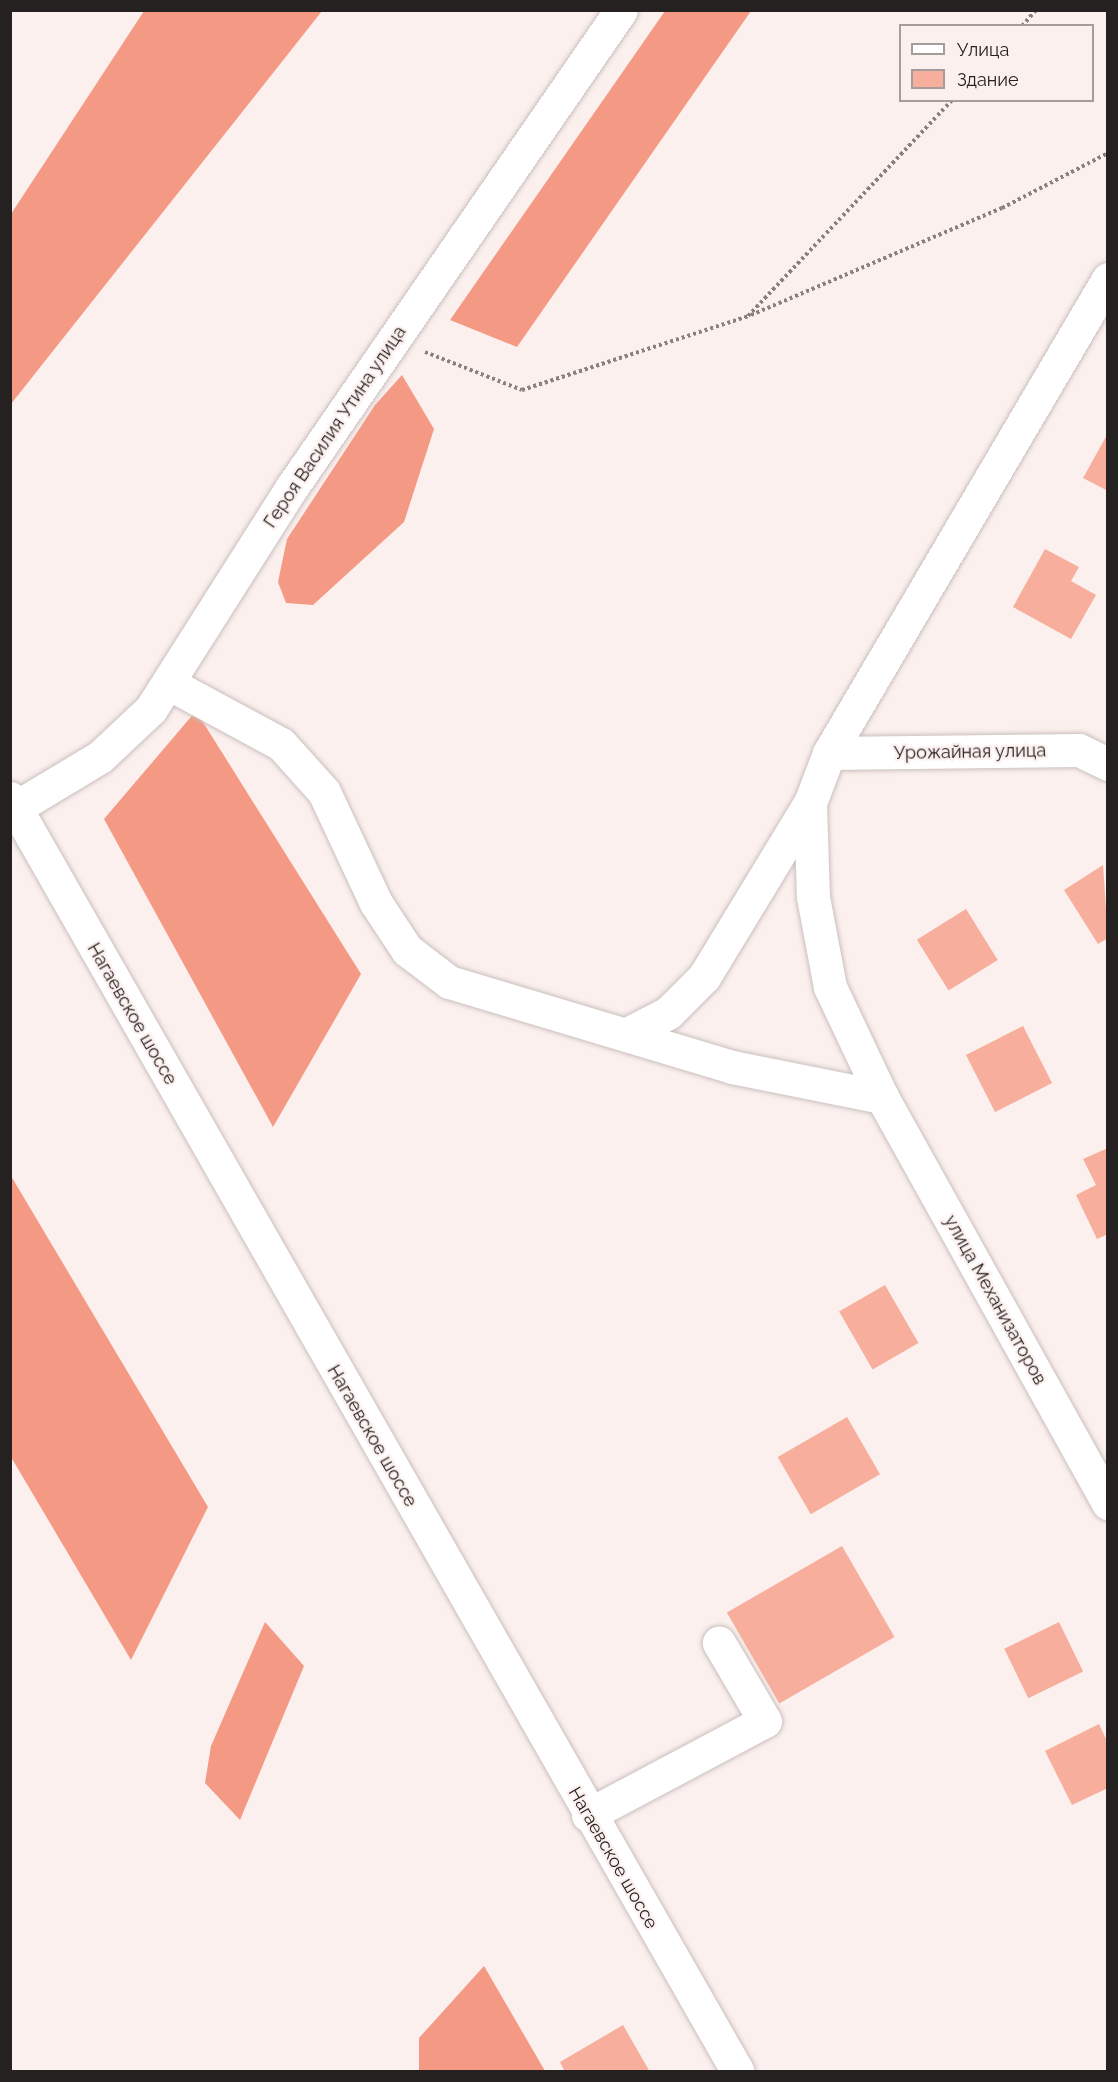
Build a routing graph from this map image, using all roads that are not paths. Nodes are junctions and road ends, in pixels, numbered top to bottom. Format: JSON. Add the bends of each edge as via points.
{"nodes":[{"id":1,"x":621,"y":10,"type":"edge"},
{"id":2,"x":1107,"y":279,"type":"edge"},
{"id":3,"x":168,"y":683,"type":"junction"},
{"id":4,"x":829,"y":753,"type":"junction"},
{"id":5,"x":1107,"y":764,"type":"edge"},
{"id":6,"x":810,"y":802,"type":"junction"},
{"id":7,"x":13,"y":803,"type":"edge"},
{"id":8,"x":627,"y":1035,"type":"junction"},
{"id":9,"x":882,"y":1097,"type":"junction"},
{"id":10,"x":1107,"y":1503,"type":"edge"},
{"id":11,"x":720,"y":1643,"type":"dead end"},
{"id":12,"x":588,"y":1815,"type":"junction"},
{"id":13,"x":738,"y":2072,"type":"edge"}],
"edges":[{"from":1,"to":3,"type":"street","name":"Героя Василия Утина улица","via":[[393,340]]},
{"from":2,"to":4,"type":"street"},
{"from":3,"to":7,"type":"street","name":"Героя Василия Утина улица","via":[[151,709],[100,758]]},
{"from":3,"to":8,"type":"street","via":[[281,744],[324,792],[376,903],[407,950],[448,982],[523,1009]]},
{"from":4,"to":5,"type":"street","name":"Урожайная улица","via":[[1079,750]]},
{"from":4,"to":6,"type":"street"},
{"from":6,"to":8,"type":"street","via":[[704,977],[668,1013]]},
{"from":6,"to":9,"type":"street","name":"улица Механизаторов","via":[[813,897],[830,987]]},
{"from":7,"to":12,"type":"street","name":"Нагаевское шоссе"},
{"from":8,"to":9,"type":"street","via":[[732,1067]]},
{"from":9,"to":10,"type":"street","name":"улица Механизаторов"},
{"from":11,"to":12,"type":"street","via":[[765,1721]]},
{"from":12,"to":13,"type":"street","name":"Нагаевское шоссе"}]}
